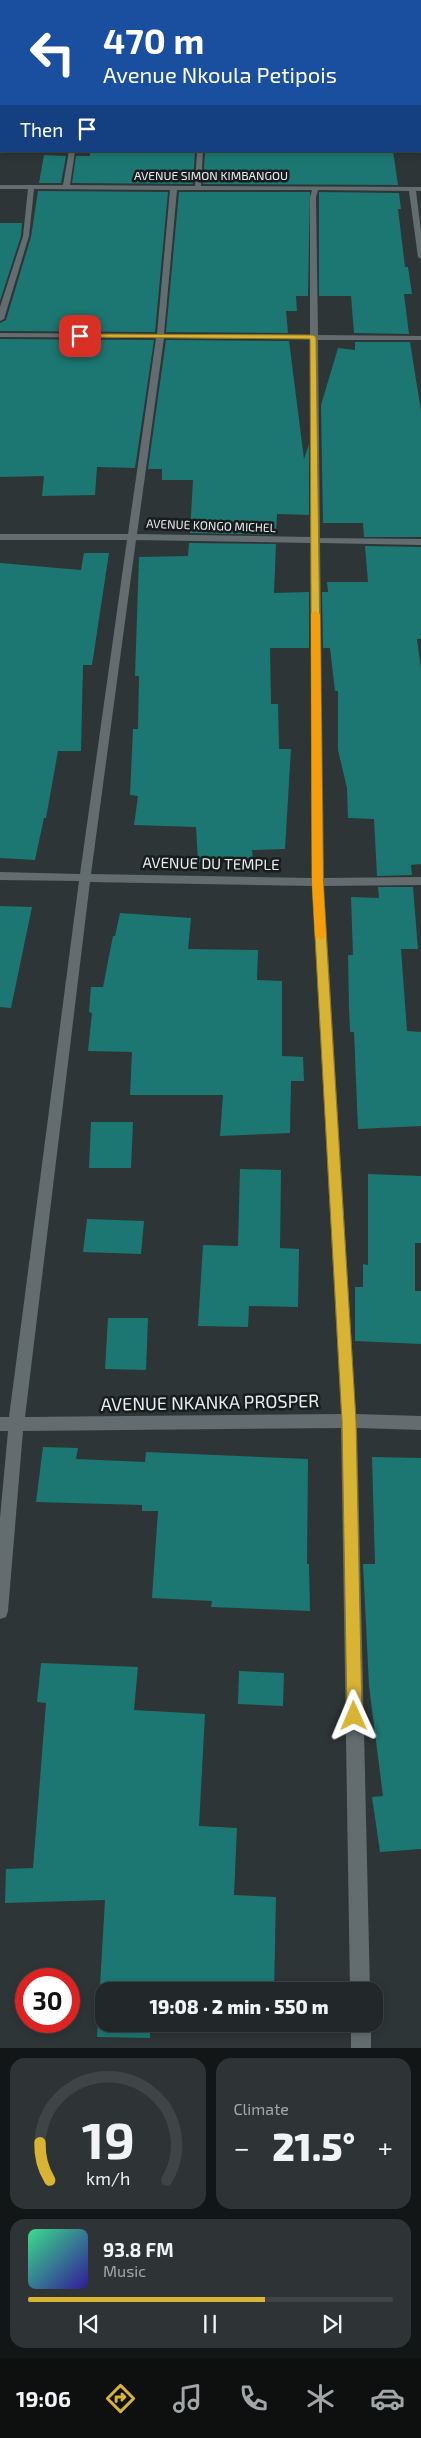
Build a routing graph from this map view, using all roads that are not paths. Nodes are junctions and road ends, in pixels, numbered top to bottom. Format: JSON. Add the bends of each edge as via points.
{"nodes":[{"id":1,"x":72,"y":152,"type":"edge"},
{"id":2,"x":200,"y":152,"type":"edge"},
{"id":3,"x":0,"y":187,"type":"edge"},
{"id":4,"x":31,"y":187,"type":"junction"},
{"id":5,"x":66,"y":187,"type":"junction"},
{"id":6,"x":174,"y":187,"type":"junction"},
{"id":7,"x":198,"y":187,"type":"junction"},
{"id":8,"x":316,"y":188,"type":"junction"},
{"id":9,"x":412,"y":189,"type":"junction"},
{"id":10,"x":421,"y":189,"type":"edge"},
{"id":11,"x":421,"y":257,"type":"edge"},
{"id":12,"x":0,"y":319,"type":"edge"},
{"id":13,"x":0,"y":335,"type":"edge"},
{"id":14,"x":160,"y":337,"type":"junction"},
{"id":15,"x":313,"y":337,"type":"junction"},
{"id":16,"x":421,"y":338,"type":"edge"},
{"id":17,"x":0,"y":537,"type":"edge"},
{"id":18,"x":133,"y":537,"type":"junction"},
{"id":19,"x":315,"y":542,"type":"junction"},
{"id":20,"x":421,"y":542,"type":"edge"},
{"id":21,"x":0,"y":876,"type":"edge"},
{"id":22,"x":84,"y":876,"type":"junction"},
{"id":23,"x":421,"y":881,"type":"edge"},
{"id":24,"x":318,"y":882,"type":"junction"},
{"id":25,"x":349,"y":1421,"type":"junction"},
{"id":26,"x":0,"y":1424,"type":"edge"},
{"id":27,"x":421,"y":1424,"type":"edge"},
{"id":28,"x":16,"y":1425,"type":"junction"},
{"id":29,"x":0,"y":1611,"type":"edge"},
{"id":30,"x":360,"y":1982,"type":"edge"},
{"id":31,"x":361,"y":2032,"type":"edge"},
{"id":32,"x":361,"y":2048,"type":"edge"}],
"edges":[{"from":1,"to":5,"type":"street"},
{"from":2,"to":7,"type":"street"},
{"from":3,"to":4,"type":"street","name":"AVENUE SIMON KIMBANGOU"},
{"from":4,"to":5,"type":"street","name":"AVENUE SIMON KIMBANGOU"},
{"from":4,"to":12,"type":"street","via":[[26,236]]},
{"from":5,"to":6,"type":"street","name":"AVENUE SIMON KIMBANGOU"},
{"from":6,"to":7,"type":"street","name":"AVENUE SIMON KIMBANGOU"},
{"from":6,"to":14,"type":"street"},
{"from":7,"to":8,"type":"street","name":"AVENUE SIMON KIMBANGOU"},
{"from":8,"to":9,"type":"street","name":"AVENUE SIMON KIMBANGOU"},
{"from":8,"to":15,"type":"street","via":[[313,197]]},
{"from":9,"to":10,"type":"street","name":"AVENUE SIMON KIMBANGOU"},
{"from":9,"to":11,"type":"street"},
{"from":13,"to":14,"type":"street"},
{"from":14,"to":15,"type":"street"},
{"from":14,"to":18,"type":"street"},
{"from":15,"to":16,"type":"street"},
{"from":15,"to":19,"type":"street"},
{"from":17,"to":18,"type":"street","name":"AVENUE KONGO MICHEL"},
{"from":18,"to":19,"type":"street","name":"AVENUE KONGO MICHEL"},
{"from":18,"to":22,"type":"street"},
{"from":19,"to":20,"type":"street","name":"AVENUE KONGO MICHEL"},
{"from":19,"to":24,"type":"street"},
{"from":21,"to":22,"type":"street","name":"AVENUE DU TEMPLE"},
{"from":22,"to":24,"type":"street","name":"AVENUE DU TEMPLE"},
{"from":22,"to":28,"type":"street"},
{"from":23,"to":24,"type":"street","name":"AVENUE DU TEMPLE"},
{"from":24,"to":25,"type":"street"},
{"from":25,"to":27,"type":"street","name":"AVENUE NKANKA PROSPER"},
{"from":25,"to":28,"type":"street","name":"AVENUE NKANKA PROSPER"},
{"from":25,"to":30,"type":"street"},
{"from":26,"to":28,"type":"street","name":"AVENUE NKANKA PROSPER"},
{"from":28,"to":29,"type":"street"},
{"from":31,"to":32,"type":"street"}]}
